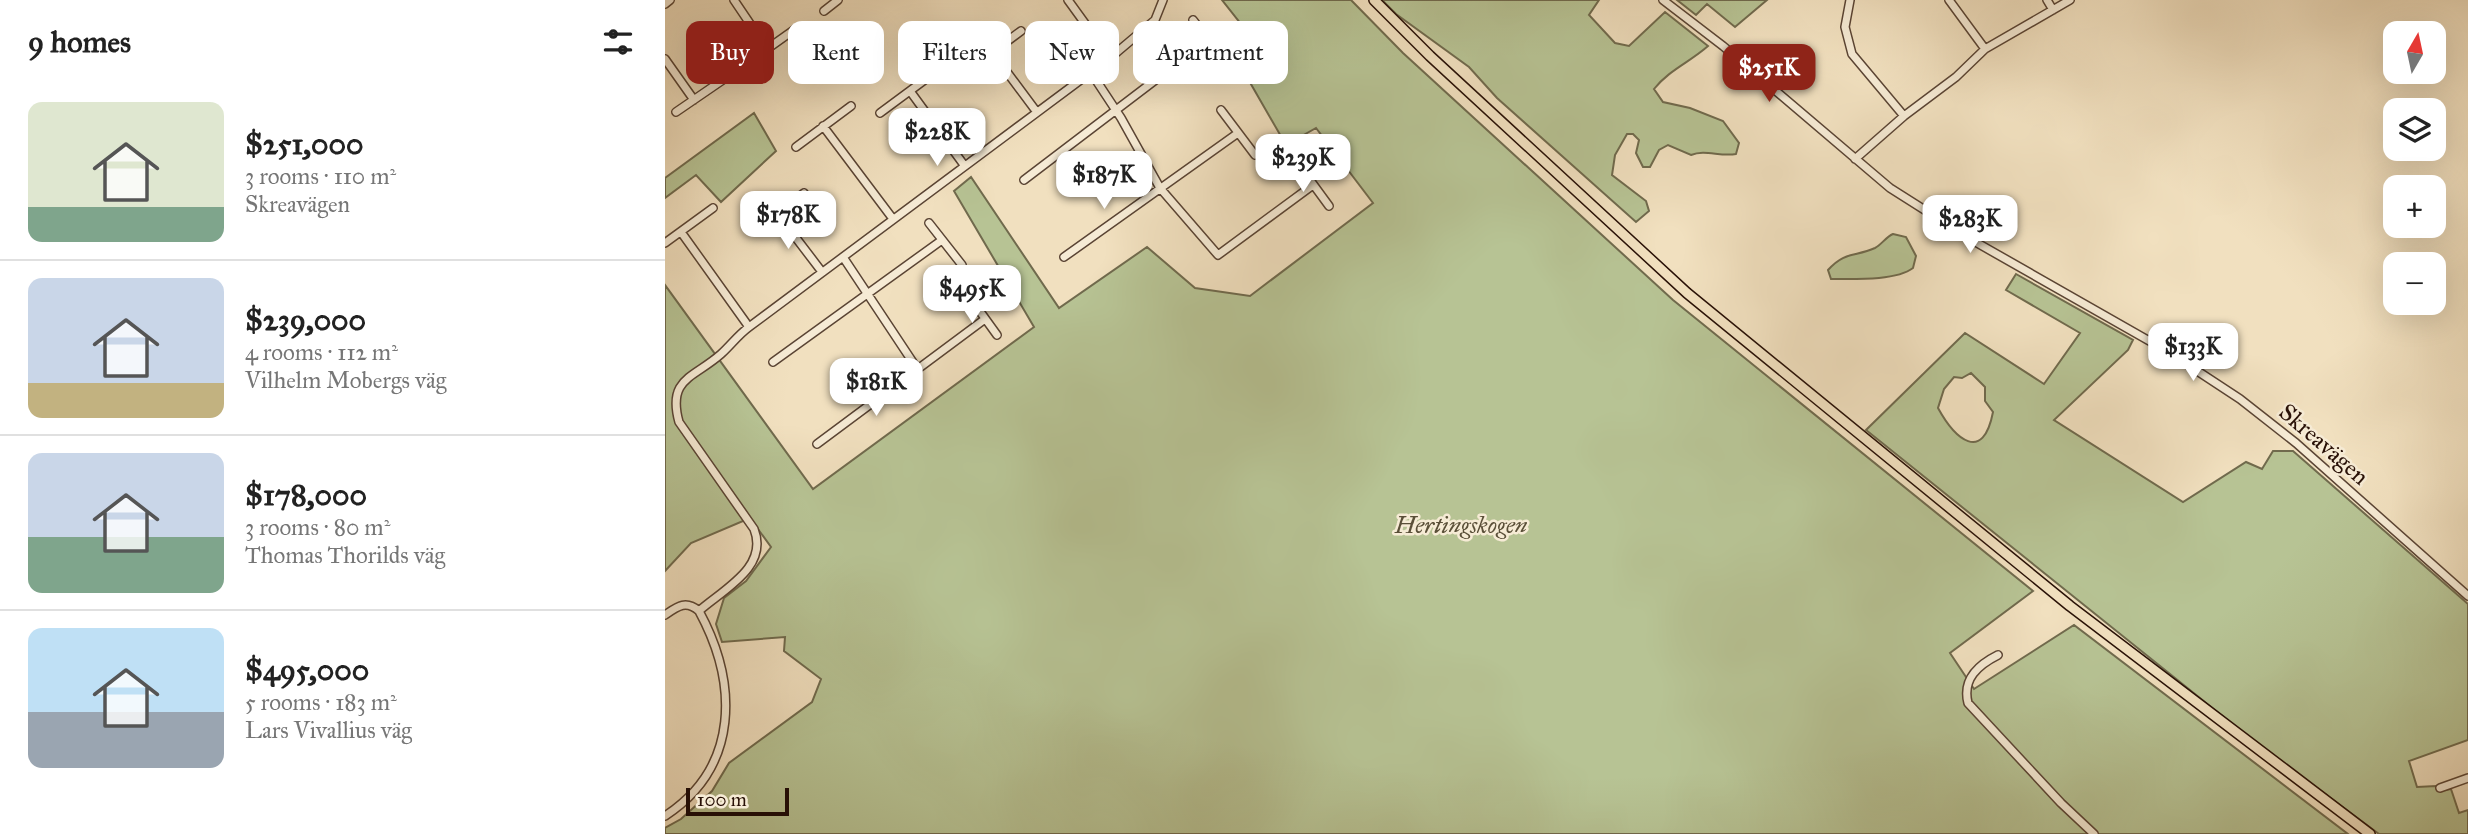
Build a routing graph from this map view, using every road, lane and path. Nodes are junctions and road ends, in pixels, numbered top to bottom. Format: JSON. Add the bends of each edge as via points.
{"nodes":[{"id":1,"x":670,"y":0,"type":"edge"},
{"id":2,"x":734,"y":0,"type":"edge"},
{"id":3,"x":838,"y":0,"type":"edge"},
{"id":4,"x":1068,"y":0,"type":"edge"},
{"id":5,"x":1163,"y":0,"type":"edge"},
{"id":6,"x":1374,"y":0,"type":"edge"},
{"id":7,"x":1663,"y":0,"type":"edge"},
{"id":8,"x":1850,"y":0,"type":"edge"},
{"id":9,"x":1949,"y":0,"type":"edge"},
{"id":10,"x":2047,"y":0,"type":"edge"},
{"id":11,"x":2070,"y":0,"type":"edge"},
{"id":12,"x":665,"y":4,"type":"edge"},
{"id":13,"x":2053,"y":10,"type":"junction"},
{"id":14,"x":824,"y":11,"type":"dead end"},
{"id":15,"x":749,"y":21,"type":"edge"},
{"id":16,"x":1084,"y":21,"type":"edge"},
{"id":17,"x":1021,"y":31,"type":"dead end"},
{"id":18,"x":1011,"y":38,"type":"edge"},
{"id":19,"x":1985,"y":49,"type":"junction"},
{"id":20,"x":1119,"y":51,"type":"edge"},
{"id":21,"x":665,"y":59,"type":"edge"},
{"id":22,"x":1011,"y":77,"type":"edge"},
{"id":23,"x":717,"y":84,"type":"edge"},
{"id":24,"x":919,"y":84,"type":"edge"},
{"id":25,"x":1072,"y":84,"type":"edge"},
{"id":26,"x":1099,"y":84,"type":"edge"},
{"id":27,"x":1149,"y":84,"type":"edge"},
{"id":28,"x":910,"y":91,"type":"junction"},
{"id":29,"x":694,"y":100,"type":"junction"},
{"id":30,"x":851,"y":106,"type":"dead end"},
{"id":31,"x":1115,"y":109,"type":"junction"},
{"id":32,"x":1221,"y":110,"type":"dead end"},
{"id":33,"x":1036,"y":111,"type":"junction"},
{"id":34,"x":676,"y":112,"type":"dead end"},
{"id":35,"x":880,"y":114,"type":"dead end"},
{"id":36,"x":1904,"y":116,"type":"junction"},
{"id":37,"x":824,"y":127,"type":"junction"},
{"id":38,"x":1238,"y":133,"type":"junction"},
{"id":39,"x":796,"y":146,"type":"dead end"},
{"id":40,"x":1255,"y":156,"type":"dead end"},
{"id":41,"x":1855,"y":159,"type":"junction"},
{"id":42,"x":964,"y":165,"type":"junction"},
{"id":43,"x":1300,"y":165,"type":"dead end"},
{"id":44,"x":1024,"y":180,"type":"dead end"},
{"id":45,"x":1313,"y":185,"type":"junction"},
{"id":46,"x":1160,"y":188,"type":"junction"},
{"id":47,"x":804,"y":193,"type":"dead end"},
{"id":48,"x":1329,"y":206,"type":"dead end"},
{"id":49,"x":713,"y":208,"type":"dead end"},
{"id":50,"x":777,"y":214,"type":"junction"},
{"id":51,"x":893,"y":219,"type":"junction"},
{"id":52,"x":929,"y":223,"type":"dead end"},
{"id":53,"x":752,"y":231,"type":"dead end"},
{"id":54,"x":681,"y":232,"type":"junction"},
{"id":55,"x":942,"y":240,"type":"junction"},
{"id":56,"x":665,"y":243,"type":"edge"},
{"id":57,"x":843,"y":257,"type":"junction"},
{"id":58,"x":1064,"y":257,"type":"dead end"},
{"id":59,"x":962,"y":265,"type":"dead end"},
{"id":60,"x":822,"y":272,"type":"junction"},
{"id":61,"x":868,"y":294,"type":"junction"},
{"id":62,"x":971,"y":299,"type":"dead end"},
{"id":63,"x":985,"y":319,"type":"junction"},
{"id":64,"x":749,"y":327,"type":"junction"},
{"id":65,"x":997,"y":335,"type":"dead end"},
{"id":66,"x":773,"y":362,"type":"dead end"},
{"id":67,"x":918,"y":370,"type":"junction"},
{"id":68,"x":817,"y":444,"type":"dead end"},
{"id":69,"x":2468,"y":596,"type":"edge"},
{"id":70,"x":699,"y":611,"type":"junction"},
{"id":71,"x":665,"y":615,"type":"edge"},
{"id":72,"x":1998,"y":655,"type":"dead end"},
{"id":73,"x":2468,"y":778,"type":"edge"},
{"id":74,"x":2440,"y":788,"type":"dead end"},
{"id":75,"x":665,"y":816,"type":"edge"},
{"id":76,"x":2094,"y":834,"type":"edge"},
{"id":77,"x":2370,"y":834,"type":"edge"}],
"edges":[{"from":1,"to":12,"type":"street"},
{"from":2,"to":15,"type":"street"},
{"from":3,"to":14,"type":"street"},
{"from":4,"to":16,"type":"street"},
{"from":5,"to":20,"type":"street","via":[[1155,20]]},
{"from":6,"to":77,"type":"main road","via":[[1687,293],[2070,606]]},
{"from":7,"to":41,"type":"street","name":"Skreavägen"},
{"from":8,"to":36,"type":"street","via":[[1845,27],[1852,54]]},
{"from":9,"to":19,"type":"street"},
{"from":10,"to":13,"type":"street"},
{"from":11,"to":13,"type":"street"},
{"from":13,"to":19,"type":"street"},
{"from":17,"to":18,"type":"street"},
{"from":19,"to":36,"type":"street"},
{"from":21,"to":29,"type":"street"},
{"from":22,"to":33,"type":"street"},
{"from":23,"to":29,"type":"street"},
{"from":24,"to":28,"type":"street"},
{"from":25,"to":33,"type":"street"},
{"from":26,"to":31,"type":"street"},
{"from":27,"to":31,"type":"street"},
{"from":28,"to":35,"type":"street"},
{"from":28,"to":42,"type":"street"},
{"from":29,"to":34,"type":"street"},
{"from":30,"to":37,"type":"street"},
{"from":31,"to":44,"type":"street"},
{"from":31,"to":46,"type":"street"},
{"from":32,"to":38,"type":"street"},
{"from":33,"to":42,"type":"street"},
{"from":36,"to":41,"type":"street"},
{"from":37,"to":39,"type":"street"},
{"from":37,"to":51,"type":"street"},
{"from":38,"to":40,"type":"street"},
{"from":38,"to":46,"type":"street"},
{"from":41,"to":69,"type":"street","name":"Skreavägen","via":[[1948,226],[2167,351],[2240,399],[2297,443]]},
{"from":42,"to":51,"type":"street"},
{"from":43,"to":45,"type":"street"},
{"from":45,"to":46,"type":"street","via":[[1217,255]]},
{"from":45,"to":48,"type":"street"},
{"from":46,"to":58,"type":"street"},
{"from":47,"to":50,"type":"street"},
{"from":49,"to":54,"type":"street"},
{"from":50,"to":53,"type":"street"},
{"from":50,"to":60,"type":"street"},
{"from":51,"to":57,"type":"street"},
{"from":52,"to":55,"type":"street"},
{"from":54,"to":56,"type":"street"},
{"from":54,"to":64,"type":"street"},
{"from":55,"to":59,"type":"street"},
{"from":55,"to":61,"type":"street"},
{"from":57,"to":60,"type":"street"},
{"from":57,"to":61,"type":"street"},
{"from":60,"to":64,"type":"street"},
{"from":61,"to":66,"type":"street"},
{"from":61,"to":67,"type":"street"},
{"from":62,"to":63,"type":"street"},
{"from":63,"to":65,"type":"street"},
{"from":63,"to":67,"type":"street"},
{"from":64,"to":70,"type":"street","via":[[723,353],[683,381],[675,397],[679,422],[754,529],[758,542],[750,568]]},
{"from":67,"to":68,"type":"street"},
{"from":70,"to":71,"type":"street","via":[[680,605]]},
{"from":70,"to":75,"type":"street","via":[[725,677],[725,731],[708,773]]},
{"from":72,"to":76,"type":"street","via":[[1981,663],[1970,676],[1968,703]]},
{"from":73,"to":74,"type":"street"}]}
